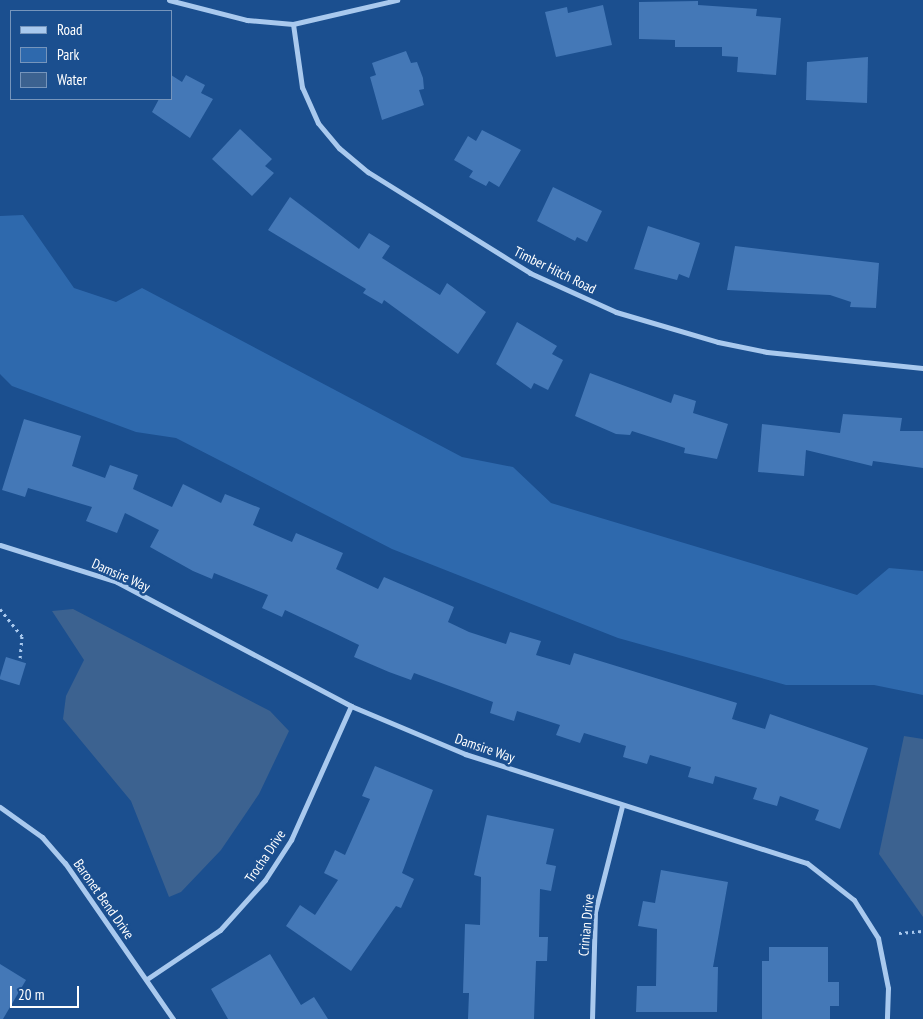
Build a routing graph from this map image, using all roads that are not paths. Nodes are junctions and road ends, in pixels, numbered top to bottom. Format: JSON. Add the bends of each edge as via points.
{"nodes":[{"id":1,"x":169,"y":0,"type":"edge"},
{"id":2,"x":397,"y":0,"type":"edge"},
{"id":3,"x":292,"y":24,"type":"junction"},
{"id":4,"x":923,"y":368,"type":"edge"},
{"id":5,"x":0,"y":545,"type":"edge"},
{"id":6,"x":351,"y":706,"type":"junction"},
{"id":7,"x":622,"y":806,"type":"junction"},
{"id":8,"x":0,"y":807,"type":"edge"},
{"id":9,"x":147,"y":979,"type":"junction"},
{"id":10,"x":173,"y":1019,"type":"edge"},
{"id":11,"x":592,"y":1019,"type":"edge"},
{"id":12,"x":887,"y":1019,"type":"edge"}],
"edges":[{"from":1,"to":3,"type":"street","via":[[247,20]]},
{"from":2,"to":3,"type":"street"},
{"from":3,"to":4,"type":"street","name":"Timber Hitch Road","via":[[302,86],[318,123],[338,148],[368,172],[530,274],[616,312],[718,342],[767,352]]},
{"from":5,"to":6,"type":"street","name":"Damsire Way","via":[[117,582]]},
{"from":6,"to":7,"type":"street","name":"Damsire Way","via":[[466,754]]},
{"from":6,"to":9,"type":"street","name":"Trocha Drive","via":[[296,831],[265,880],[220,930]]},
{"from":7,"to":11,"type":"street","name":"Crinian Drive","via":[[595,912]]},
{"from":7,"to":12,"type":"street","name":"Damsire Way","via":[[786,855],[838,885],[854,900],[878,938],[888,988]]},
{"from":8,"to":9,"type":"street","name":"Baronet Bend Drive","via":[[42,837],[65,863]]},
{"from":9,"to":10,"type":"street","name":"Baronet Bend Drive"}]}
